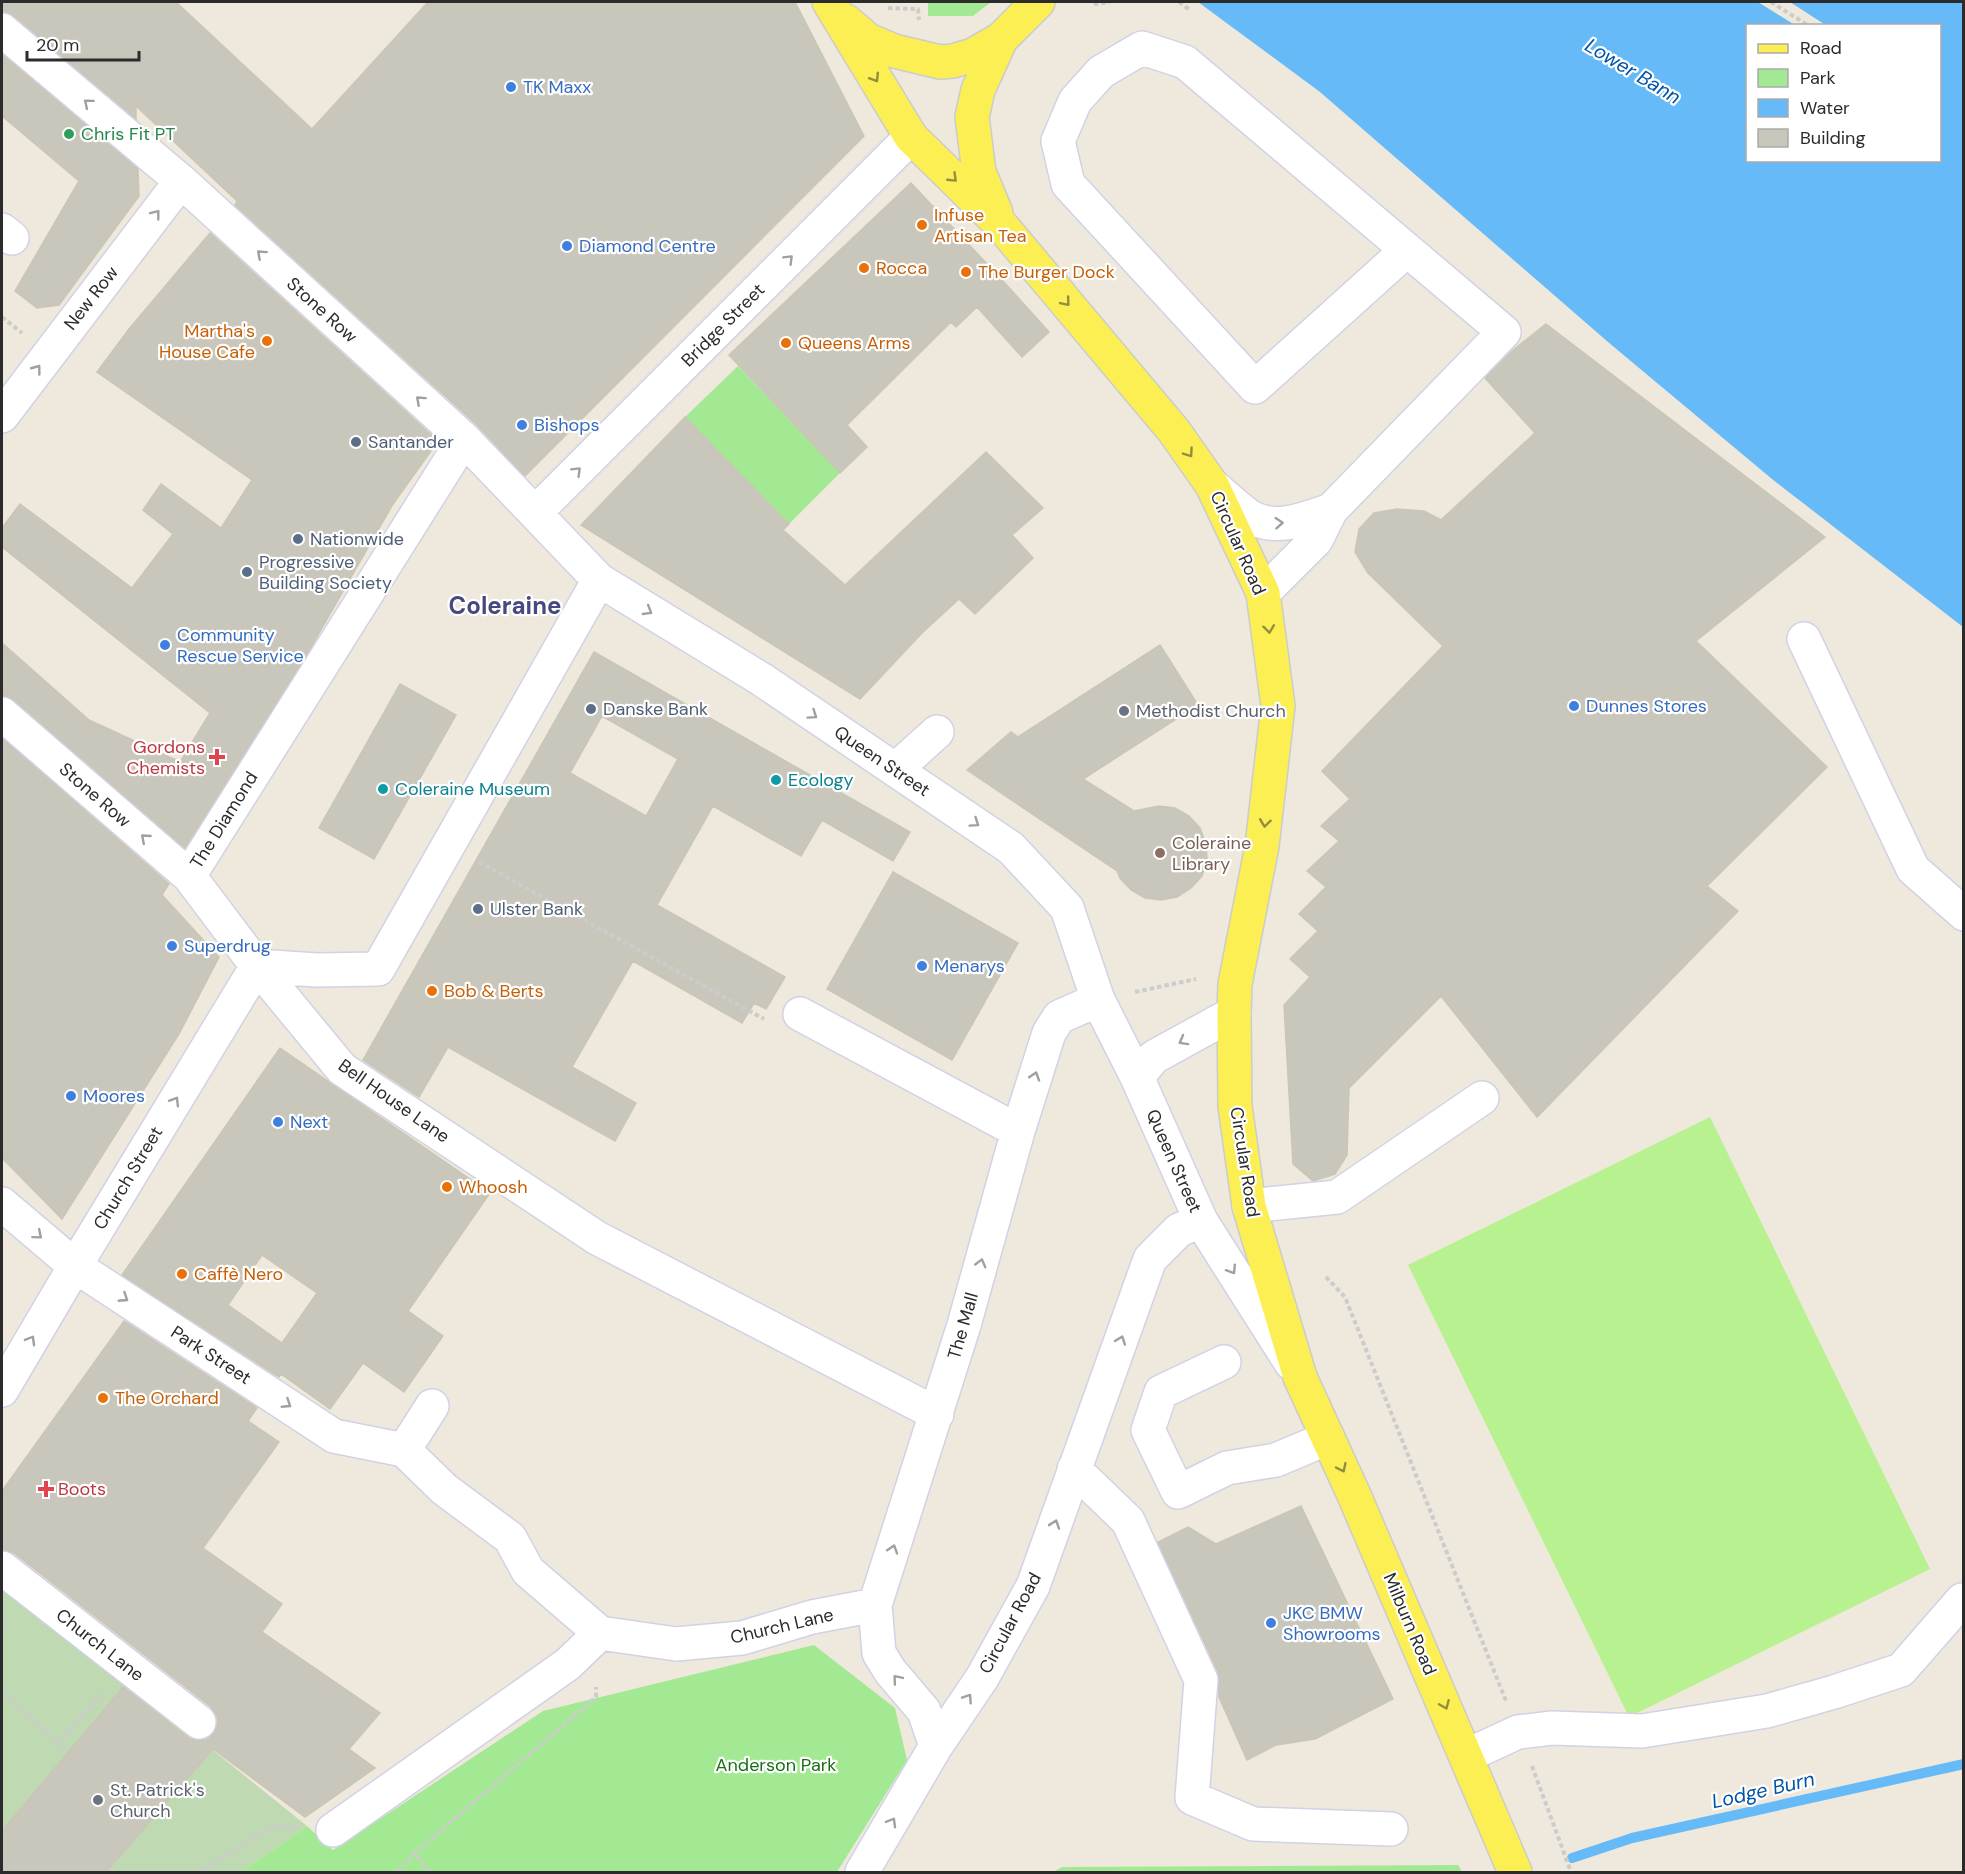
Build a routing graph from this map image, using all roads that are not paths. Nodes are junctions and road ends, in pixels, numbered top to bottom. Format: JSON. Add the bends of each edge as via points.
{"nodes":[{"id":1,"x":1038,"y":2,"type":"edge"},
{"id":2,"x":831,"y":6,"type":"edge"},
{"id":3,"x":2,"y":30,"type":"edge"},
{"id":4,"x":1001,"y":39,"type":"junction"},
{"id":5,"x":911,"y":137,"type":"junction"},
{"id":6,"x":181,"y":182,"type":"junction"},
{"id":7,"x":1001,"y":225,"type":"junction"},
{"id":8,"x":1407,"y":250,"type":"junction"},
{"id":9,"x":2,"y":416,"type":"edge"},
{"id":10,"x":464,"y":439,"type":"junction"},
{"id":11,"x":1212,"y":485,"type":"junction"},
{"id":12,"x":1331,"y":510,"type":"junction"},
{"id":13,"x":535,"y":513,"type":"junction"},
{"id":14,"x":599,"y":580,"type":"junction"},
{"id":15,"x":1263,"y":593,"type":"junction"},
{"id":16,"x":1804,"y":639,"type":"dead end"},
{"id":17,"x":2,"y":714,"type":"edge"},
{"id":18,"x":937,"y":732,"type":"dead end"},
{"id":19,"x":895,"y":770,"type":"junction"},
{"id":20,"x":189,"y":876,"type":"junction"},
{"id":21,"x":1964,"y":914,"type":"edge"},
{"id":22,"x":256,"y":966,"type":"junction"},
{"id":23,"x":1098,"y":1000,"type":"junction"},
{"id":24,"x":1234,"y":1013,"type":"junction"},
{"id":25,"x":800,"y":1014,"type":"road end"},
{"id":26,"x":1137,"y":1077,"type":"junction"},
{"id":27,"x":1482,"y":1098,"type":"dead end"},
{"id":28,"x":1018,"y":1131,"type":"junction"},
{"id":29,"x":2,"y":1204,"type":"edge"},
{"id":30,"x":1248,"y":1206,"type":"junction"},
{"id":31,"x":1201,"y":1221,"type":"junction"},
{"id":32,"x":75,"y":1266,"type":"junction"},
{"id":33,"x":1224,"y":1362,"type":"dead end"},
{"id":34,"x":1300,"y":1377,"type":"junction"},
{"id":35,"x":2,"y":1390,"type":"edge"},
{"id":36,"x":432,"y":1406,"type":"dead end"},
{"id":37,"x":937,"y":1414,"type":"junction"},
{"id":38,"x":1329,"y":1438,"type":"junction"},
{"id":39,"x":405,"y":1450,"type":"junction"},
{"id":40,"x":1074,"y":1469,"type":"junction"},
{"id":41,"x":2,"y":1568,"type":"edge"},
{"id":42,"x":1962,"y":1600,"type":"edge"},
{"id":43,"x":875,"y":1605,"type":"junction"},
{"id":44,"x":600,"y":1633,"type":"junction"},
{"id":45,"x":199,"y":1722,"type":"dead end"},
{"id":46,"x":936,"y":1746,"type":"junction"},
{"id":47,"x":1466,"y":1756,"type":"junction"},
{"id":48,"x":1391,"y":1828,"type":"dead end"},
{"id":49,"x":333,"y":1830,"type":"road end"},
{"id":50,"x":1511,"y":1862,"type":"edge"},
{"id":51,"x":862,"y":1872,"type":"edge"}],
"edges":[{"from":1,"to":4,"type":"main road"},
{"from":2,"to":4,"type":"main road","via":[[868,40],[917,58],[953,61]]},
{"from":2,"to":5,"type":"main road","name":"Circular Road","one_way":true},
{"from":6,"to":3,"type":"street","name":"Stone Row","one_way":true},
{"from":4,"to":7,"type":"main road","via":[[978,90],[972,117],[979,172]]},
{"from":5,"to":7,"type":"main road","name":"Circular Road","one_way":true},
{"from":13,"to":5,"type":"street","name":"Bridge Street","one_way":true},
{"from":9,"to":6,"type":"street","name":"New Row","one_way":true},
{"from":10,"to":6,"type":"street","name":"Stone Row","one_way":true},
{"from":7,"to":11,"type":"main road","name":"Circular Road","one_way":true,"via":[[1174,431]]},
{"from":8,"to":8,"type":"street","via":[[1185,62],[1142,48],[1101,72],[1075,101],[1058,141],[1068,184],[1255,387]]},
{"from":8,"to":12,"type":"street","via":[[1504,332]]},
{"from":10,"to":13,"type":"street"},
{"from":10,"to":20,"type":"street","name":"The Diamond"},
{"from":11,"to":12,"type":"street","one_way":true,"via":[[1249,516],[1268,524],[1298,522]]},
{"from":11,"to":15,"type":"main road","name":"Circular Road"},
{"from":12,"to":15,"type":"street","via":[[1316,540]]},
{"from":13,"to":14,"type":"street"},
{"from":14,"to":19,"type":"street","name":"Queen Street","one_way":true,"via":[[761,679]]},
{"from":14,"to":22,"type":"street","via":[[378,969]]},
{"from":15,"to":24,"type":"main road","name":"Circular Road","one_way":true,"via":[[1278,706],[1262,846],[1235,984]]},
{"from":16,"to":21,"type":"street","via":[[1913,869]]},
{"from":20,"to":17,"type":"street","name":"Stone Row","one_way":true},
{"from":18,"to":19,"type":"street"},
{"from":19,"to":23,"type":"street","name":"Queen Street","one_way":true,"via":[[1011,848],[1067,908]]},
{"from":20,"to":22,"type":"street","name":"The Diamond"},
{"from":32,"to":22,"type":"street","name":"Church Street","one_way":true},
{"from":22,"to":37,"type":"street","name":"Bell House Lane","via":[[342,1069],[597,1238]]},
{"from":23,"to":26,"type":"street"},
{"from":28,"to":23,"type":"street","name":"The Mall","one_way":true,"via":[[1049,1033],[1059,1017]]},
{"from":24,"to":26,"type":"street","one_way":true,"via":[[1154,1057]]},
{"from":24,"to":30,"type":"main road","name":"Circular Road","via":[[1235,1106]]},
{"from":25,"to":28,"type":"street"},
{"from":26,"to":31,"type":"street","name":"Queen Street"},
{"from":27,"to":30,"type":"street","via":[[1337,1197]]},
{"from":37,"to":28,"type":"street","name":"The Mall","one_way":true},
{"from":29,"to":32,"type":"street","one_way":true},
{"from":30,"to":34,"type":"main road","name":"Circular Road"},
{"from":31,"to":34,"type":"street","one_way":true},
{"from":40,"to":31,"type":"street","name":"Circular Road","one_way":true,"via":[[1150,1259],[1179,1230]]},
{"from":35,"to":32,"type":"street","name":"Church Street","one_way":true},
{"from":32,"to":39,"type":"street","name":"Park Street","one_way":true,"via":[[334,1436]]},
{"from":33,"to":38,"type":"street","via":[[1161,1392],[1148,1430],[1178,1492],[1227,1468],[1276,1460]]},
{"from":34,"to":38,"type":"main road","name":"Milburn Road"},
{"from":36,"to":39,"type":"street"},
{"from":43,"to":37,"type":"street","name":"The Mall","one_way":true},
{"from":38,"to":47,"type":"main road","name":"Milburn Road","one_way":true},
{"from":39,"to":44,"type":"street","via":[[444,1489],[510,1538],[528,1571]]},
{"from":46,"to":40,"type":"street","name":"Circular Road","one_way":true,"via":[[982,1678],[1033,1586]]},
{"from":40,"to":48,"type":"street","via":[[1128,1521],[1202,1680],[1192,1798],[1253,1824]]},
{"from":41,"to":45,"type":"street","name":"Church Lane"},
{"from":42,"to":47,"type":"street","via":[[1901,1670],[1834,1692],[1767,1711],[1642,1731],[1552,1728],[1518,1732]]},
{"from":43,"to":44,"type":"street","name":"Church Lane","via":[[812,1617],[742,1638],[676,1644]]},
{"from":46,"to":43,"type":"street","name":"The Mall","one_way":true,"via":[[924,1711],[879,1653]]},
{"from":44,"to":49,"type":"street","via":[[568,1664]]},
{"from":51,"to":46,"type":"street","name":"Circular Road","one_way":true},
{"from":47,"to":50,"type":"main road","name":"Milburn Road"}]}
